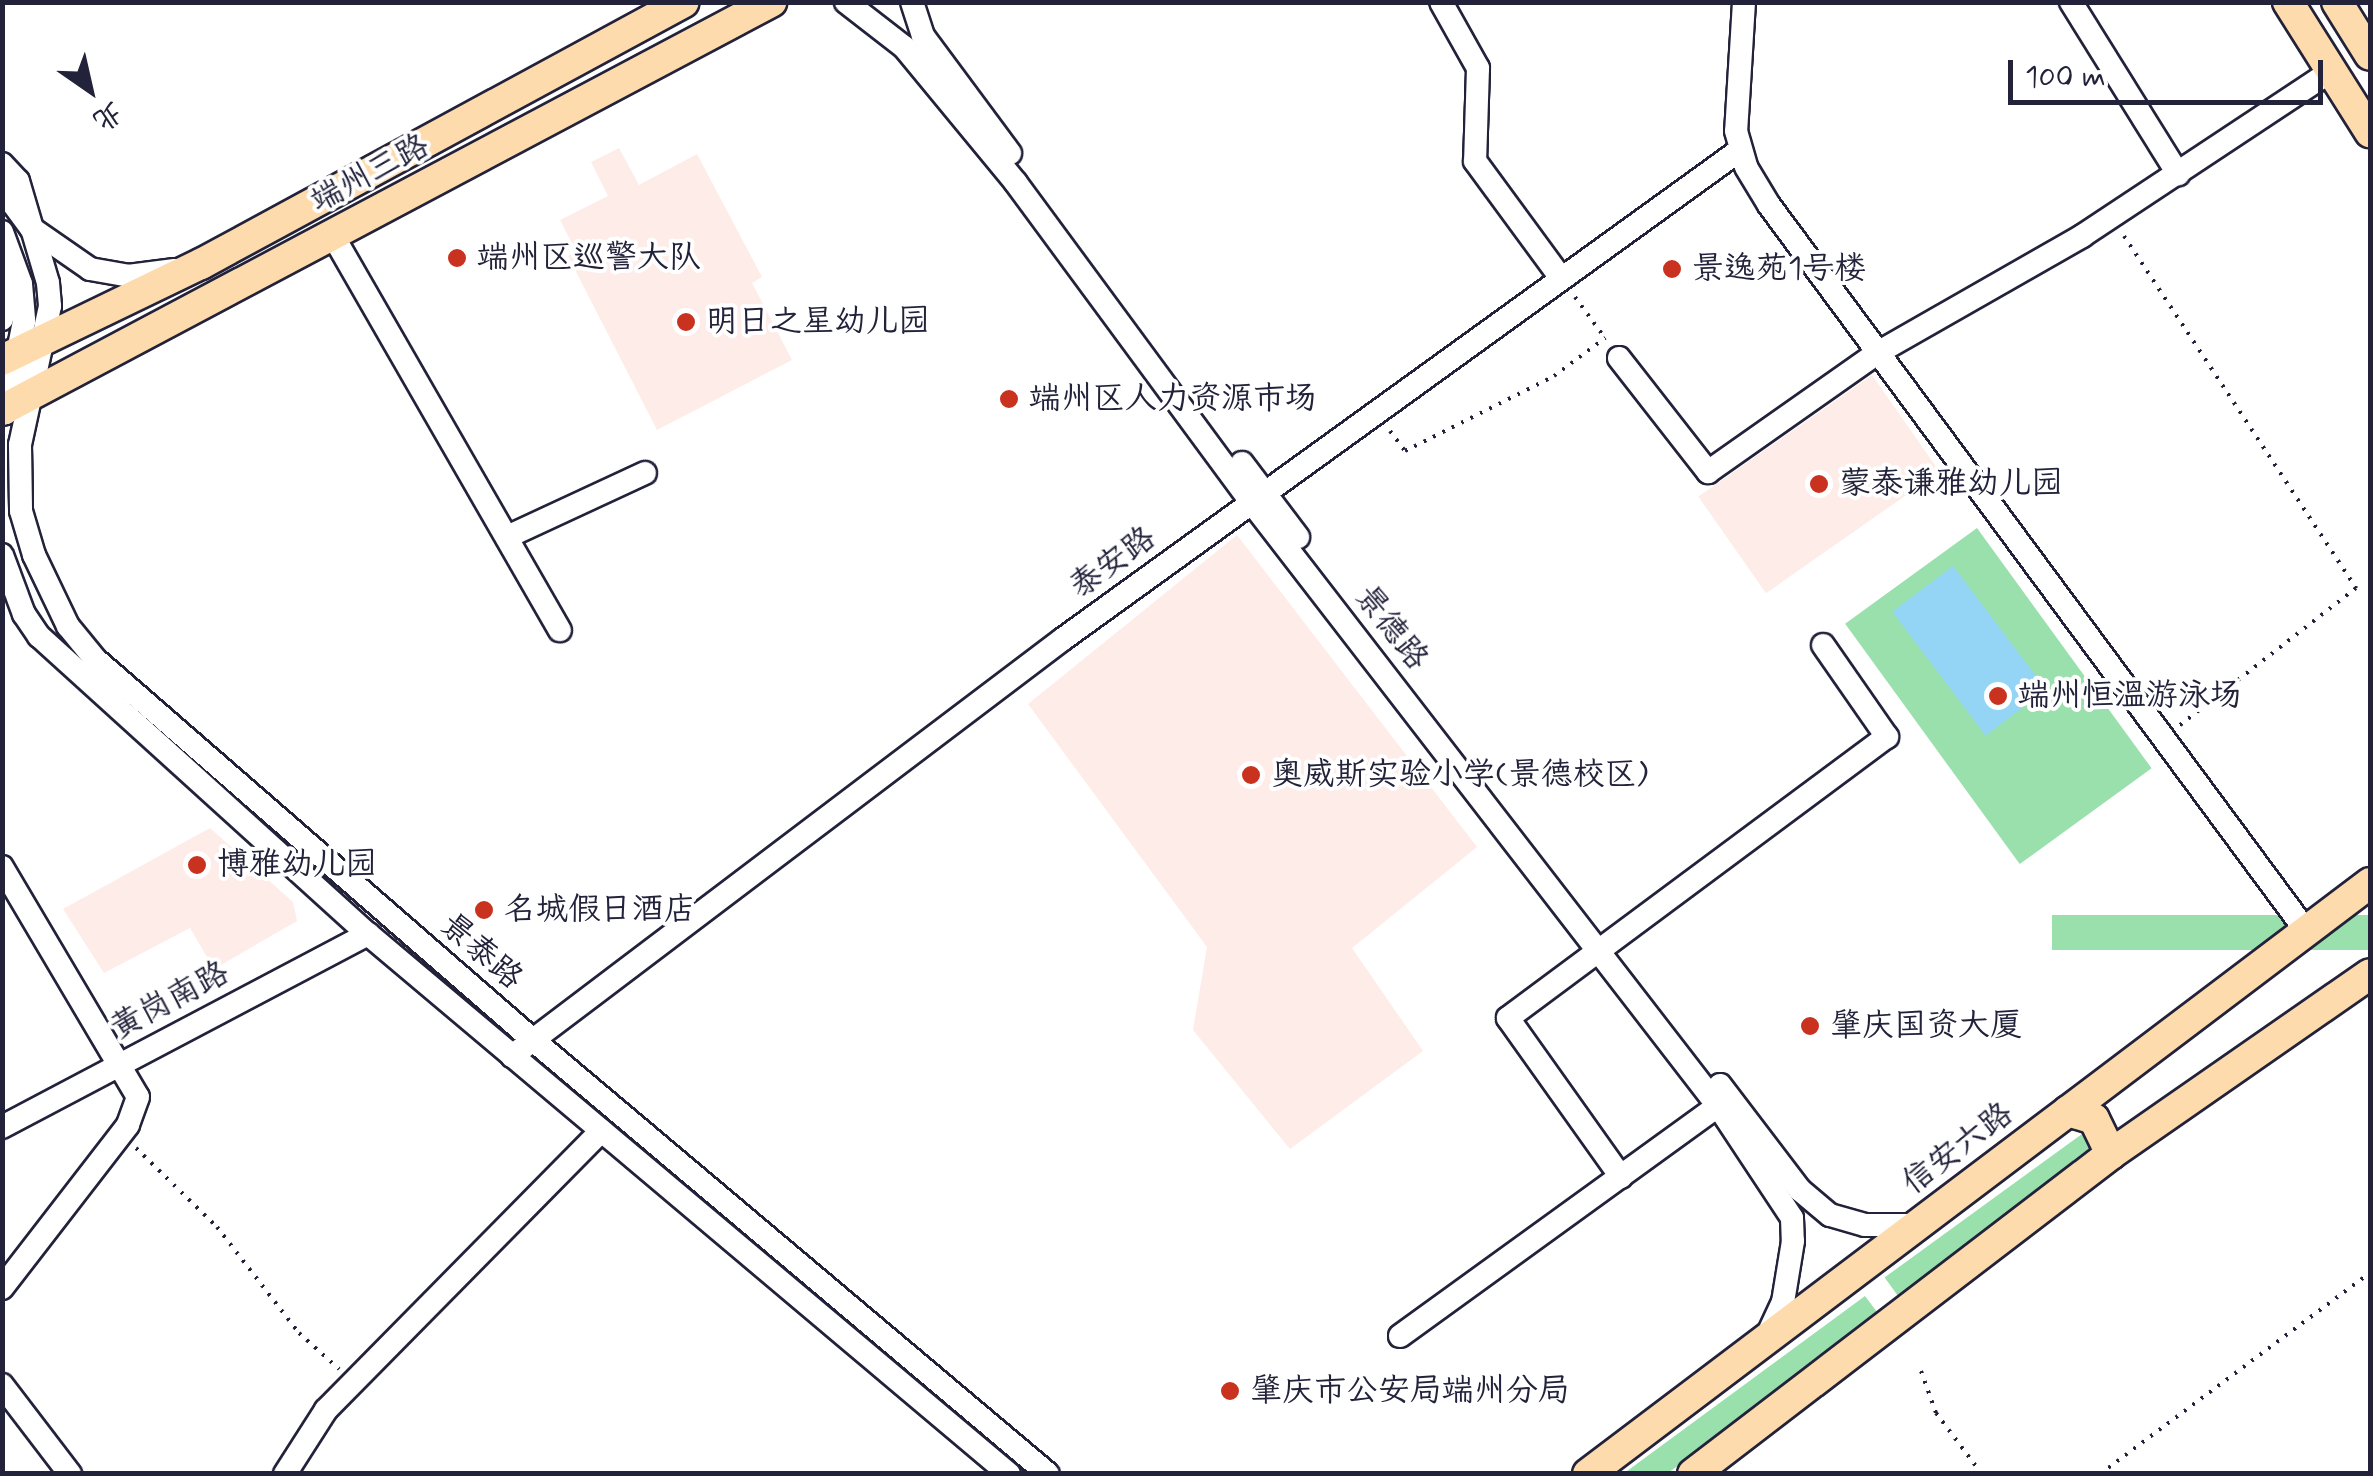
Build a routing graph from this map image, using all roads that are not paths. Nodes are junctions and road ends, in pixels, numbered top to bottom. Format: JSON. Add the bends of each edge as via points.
{"nodes":[{"id":1,"x":772,"y":2,"type":"edge"},
{"id":2,"x":846,"y":2,"type":"edge"},
{"id":3,"x":912,"y":2,"type":"edge"},
{"id":4,"x":1441,"y":2,"type":"edge"},
{"id":5,"x":1744,"y":2,"type":"edge"},
{"id":6,"x":2071,"y":2,"type":"edge"},
{"id":7,"x":2288,"y":2,"type":"edge"},
{"id":8,"x":2337,"y":2,"type":"edge"},
{"id":9,"x":672,"y":5,"type":"edge"},
{"id":10,"x":2370,"y":56,"type":"edge"},
{"id":11,"x":2331,"y":71,"type":"junction"},
{"id":12,"x":2370,"y":132,"type":"edge"},
{"id":13,"x":1740,"y":150,"type":"junction"},
{"id":14,"x":396,"y":158,"type":"junction"},
{"id":15,"x":2,"y":164,"type":"edge"},
{"id":16,"x":2178,"y":174,"type":"junction"},
{"id":17,"x":2,"y":190,"type":"edge"},
{"id":18,"x":414,"y":191,"type":"junction"},
{"id":19,"x":30,"y":228,"type":"junction"},
{"id":20,"x":2,"y":232,"type":"edge"},
{"id":21,"x":332,"y":234,"type":"junction"},
{"id":22,"x":9,"y":253,"type":"edge"},
{"id":23,"x":200,"y":264,"type":"junction"},
{"id":24,"x":1561,"y":278,"type":"junction"},
{"id":25,"x":2,"y":319,"type":"edge"},
{"id":26,"x":23,"y":350,"type":"edge"},
{"id":27,"x":1880,"y":352,"type":"junction"},
{"id":28,"x":1619,"y":358,"type":"road end"},
{"id":29,"x":12,"y":408,"type":"edge"},
{"id":30,"x":645,"y":473,"type":"dead end"},
{"id":31,"x":1259,"y":499,"type":"junction"},
{"id":32,"x":506,"y":537,"type":"junction"},
{"id":33,"x":2,"y":554,"type":"edge"},
{"id":34,"x":2,"y":597,"type":"edge"},
{"id":35,"x":24,"y":614,"type":"junction"},
{"id":36,"x":560,"y":630,"type":"dead end"},
{"id":37,"x":1823,"y":645,"type":"dead end"},
{"id":38,"x":4,"y":875,"type":"edge"},
{"id":39,"x":2370,"y":883,"type":"edge"},
{"id":40,"x":2307,"y":932,"type":"junction"},
{"id":41,"x":368,"y":934,"type":"junction"},
{"id":42,"x":1606,"y":948,"type":"junction"},
{"id":43,"x":2370,"y":974,"type":"edge"},
{"id":44,"x":533,"y":1040,"type":"junction"},
{"id":45,"x":512,"y":1056,"type":"junction"},
{"id":46,"x":119,"y":1064,"type":"junction"},
{"id":47,"x":1718,"y":1106,"type":"junction"},
{"id":48,"x":2068,"y":1111,"type":"junction"},
{"id":49,"x":2,"y":1127,"type":"edge"},
{"id":50,"x":601,"y":1131,"type":"junction"},
{"id":51,"x":2112,"y":1154,"type":"junction"},
{"id":52,"x":1621,"y":1177,"type":"junction"},
{"id":53,"x":1915,"y":1225,"type":"junction"},
{"id":54,"x":2,"y":1288,"type":"edge"},
{"id":55,"x":1768,"y":1334,"type":"junction"},
{"id":56,"x":1400,"y":1336,"type":"dead end"},
{"id":57,"x":2,"y":1385,"type":"edge"},
{"id":58,"x":1593,"y":1473,"type":"edge"},
{"id":59,"x":70,"y":1474,"type":"edge"},
{"id":60,"x":285,"y":1474,"type":"edge"},
{"id":61,"x":1009,"y":1474,"type":"edge"},
{"id":62,"x":1048,"y":1474,"type":"edge"},
{"id":63,"x":1693,"y":1474,"type":"edge"}],
"edges":[{"from":1,"to":18,"type":"main road","name":"端州三路"},
{"from":2,"to":31,"type":"street","name":"景德路","via":[[904,47]]},
{"from":3,"to":31,"type":"street","name":"景德路","via":[[922,36]]},
{"from":4,"to":24,"type":"street","via":[[1478,68],[1475,161]]},
{"from":5,"to":13,"type":"street","via":[[1734,100]]},
{"from":6,"to":16,"type":"street"},
{"from":7,"to":11,"type":"main road"},
{"from":8,"to":10,"type":"main road"},
{"from":9,"to":14,"type":"main road","name":"端州三路"},
{"from":11,"to":12,"type":"main road"},
{"from":11,"to":16,"type":"street"},
{"from":13,"to":24,"type":"street","name":"泰安路"},
{"from":13,"to":27,"type":"street","via":[[1769,205]]},
{"from":14,"to":18,"type":"main road"},
{"from":14,"to":23,"type":"main road","name":"端州三路"},
{"from":15,"to":19,"type":"street","via":[[18,181]]},
{"from":16,"to":27,"type":"street"},
{"from":17,"to":19,"type":"street"},
{"from":18,"to":21,"type":"main road","name":"端州三路"},
{"from":19,"to":23,"type":"street","via":[[102,274],[162,273]]},
{"from":19,"to":26,"type":"street","via":[[48,283]]},
{"from":20,"to":22,"type":"street"},
{"from":21,"to":29,"type":"main road","name":"端州三路"},
{"from":21,"to":32,"type":"street"},
{"from":22,"to":25,"type":"street"},
{"from":22,"to":26,"type":"street","via":[[24,321]]},
{"from":23,"to":26,"type":"main road","name":"端州三路"},
{"from":24,"to":31,"type":"street","name":"泰安路"},
{"from":26,"to":29,"type":"street","name":"景泰路"},
{"from":27,"to":28,"type":"street","via":[[1708,472]]},
{"from":27,"to":40,"type":"street"},
{"from":29,"to":44,"type":"street","name":"景泰路","via":[[20,511],[34,555],[68,626],[96,660]]},
{"from":30,"to":32,"type":"street"},
{"from":31,"to":42,"type":"street","name":"景德路"},
{"from":31,"to":44,"type":"street","name":"泰安路"},
{"from":32,"to":36,"type":"street"},
{"from":33,"to":35,"type":"street"},
{"from":34,"to":35,"type":"street"},
{"from":35,"to":41,"type":"street","via":[[39,636]]},
{"from":37,"to":42,"type":"street","via":[[1887,737]]},
{"from":38,"to":46,"type":"street"},
{"from":39,"to":40,"type":"main road","name":"信安六路"},
{"from":40,"to":48,"type":"main road","name":"信安六路"},
{"from":41,"to":45,"type":"street"},
{"from":41,"to":46,"type":"street","name":"黄岗南路"},
{"from":42,"to":47,"type":"street","name":"景德路"},
{"from":42,"to":52,"type":"street","via":[[1508,1018]]},
{"from":42,"to":53,"type":"street","name":"景德路","via":[[1800,1190],[1830,1215],[1865,1225]]},
{"from":43,"to":51,"type":"main road"},
{"from":44,"to":45,"type":"street","name":"泰安路"},
{"from":44,"to":62,"type":"street","name":"景泰路"},
{"from":45,"to":50,"type":"street"},
{"from":46,"to":49,"type":"street","name":"黄岗南路"},
{"from":46,"to":54,"type":"street","via":[[138,1097],[136,1110]]},
{"from":47,"to":52,"type":"street"},
{"from":47,"to":55,"type":"street","name":"景德路","via":[[1792,1218],[1783,1302]]},
{"from":48,"to":51,"type":"main road","via":[[2094,1119]]},
{"from":48,"to":53,"type":"main road","name":"信安六路"},
{"from":50,"to":60,"type":"street","via":[[326,1410]]},
{"from":50,"to":61,"type":"street"},
{"from":51,"to":63,"type":"main road"},
{"from":52,"to":56,"type":"street"},
{"from":53,"to":55,"type":"main road","name":"信安六路"},
{"from":55,"to":58,"type":"main road","name":"信安六路"},
{"from":57,"to":59,"type":"street"}]}
